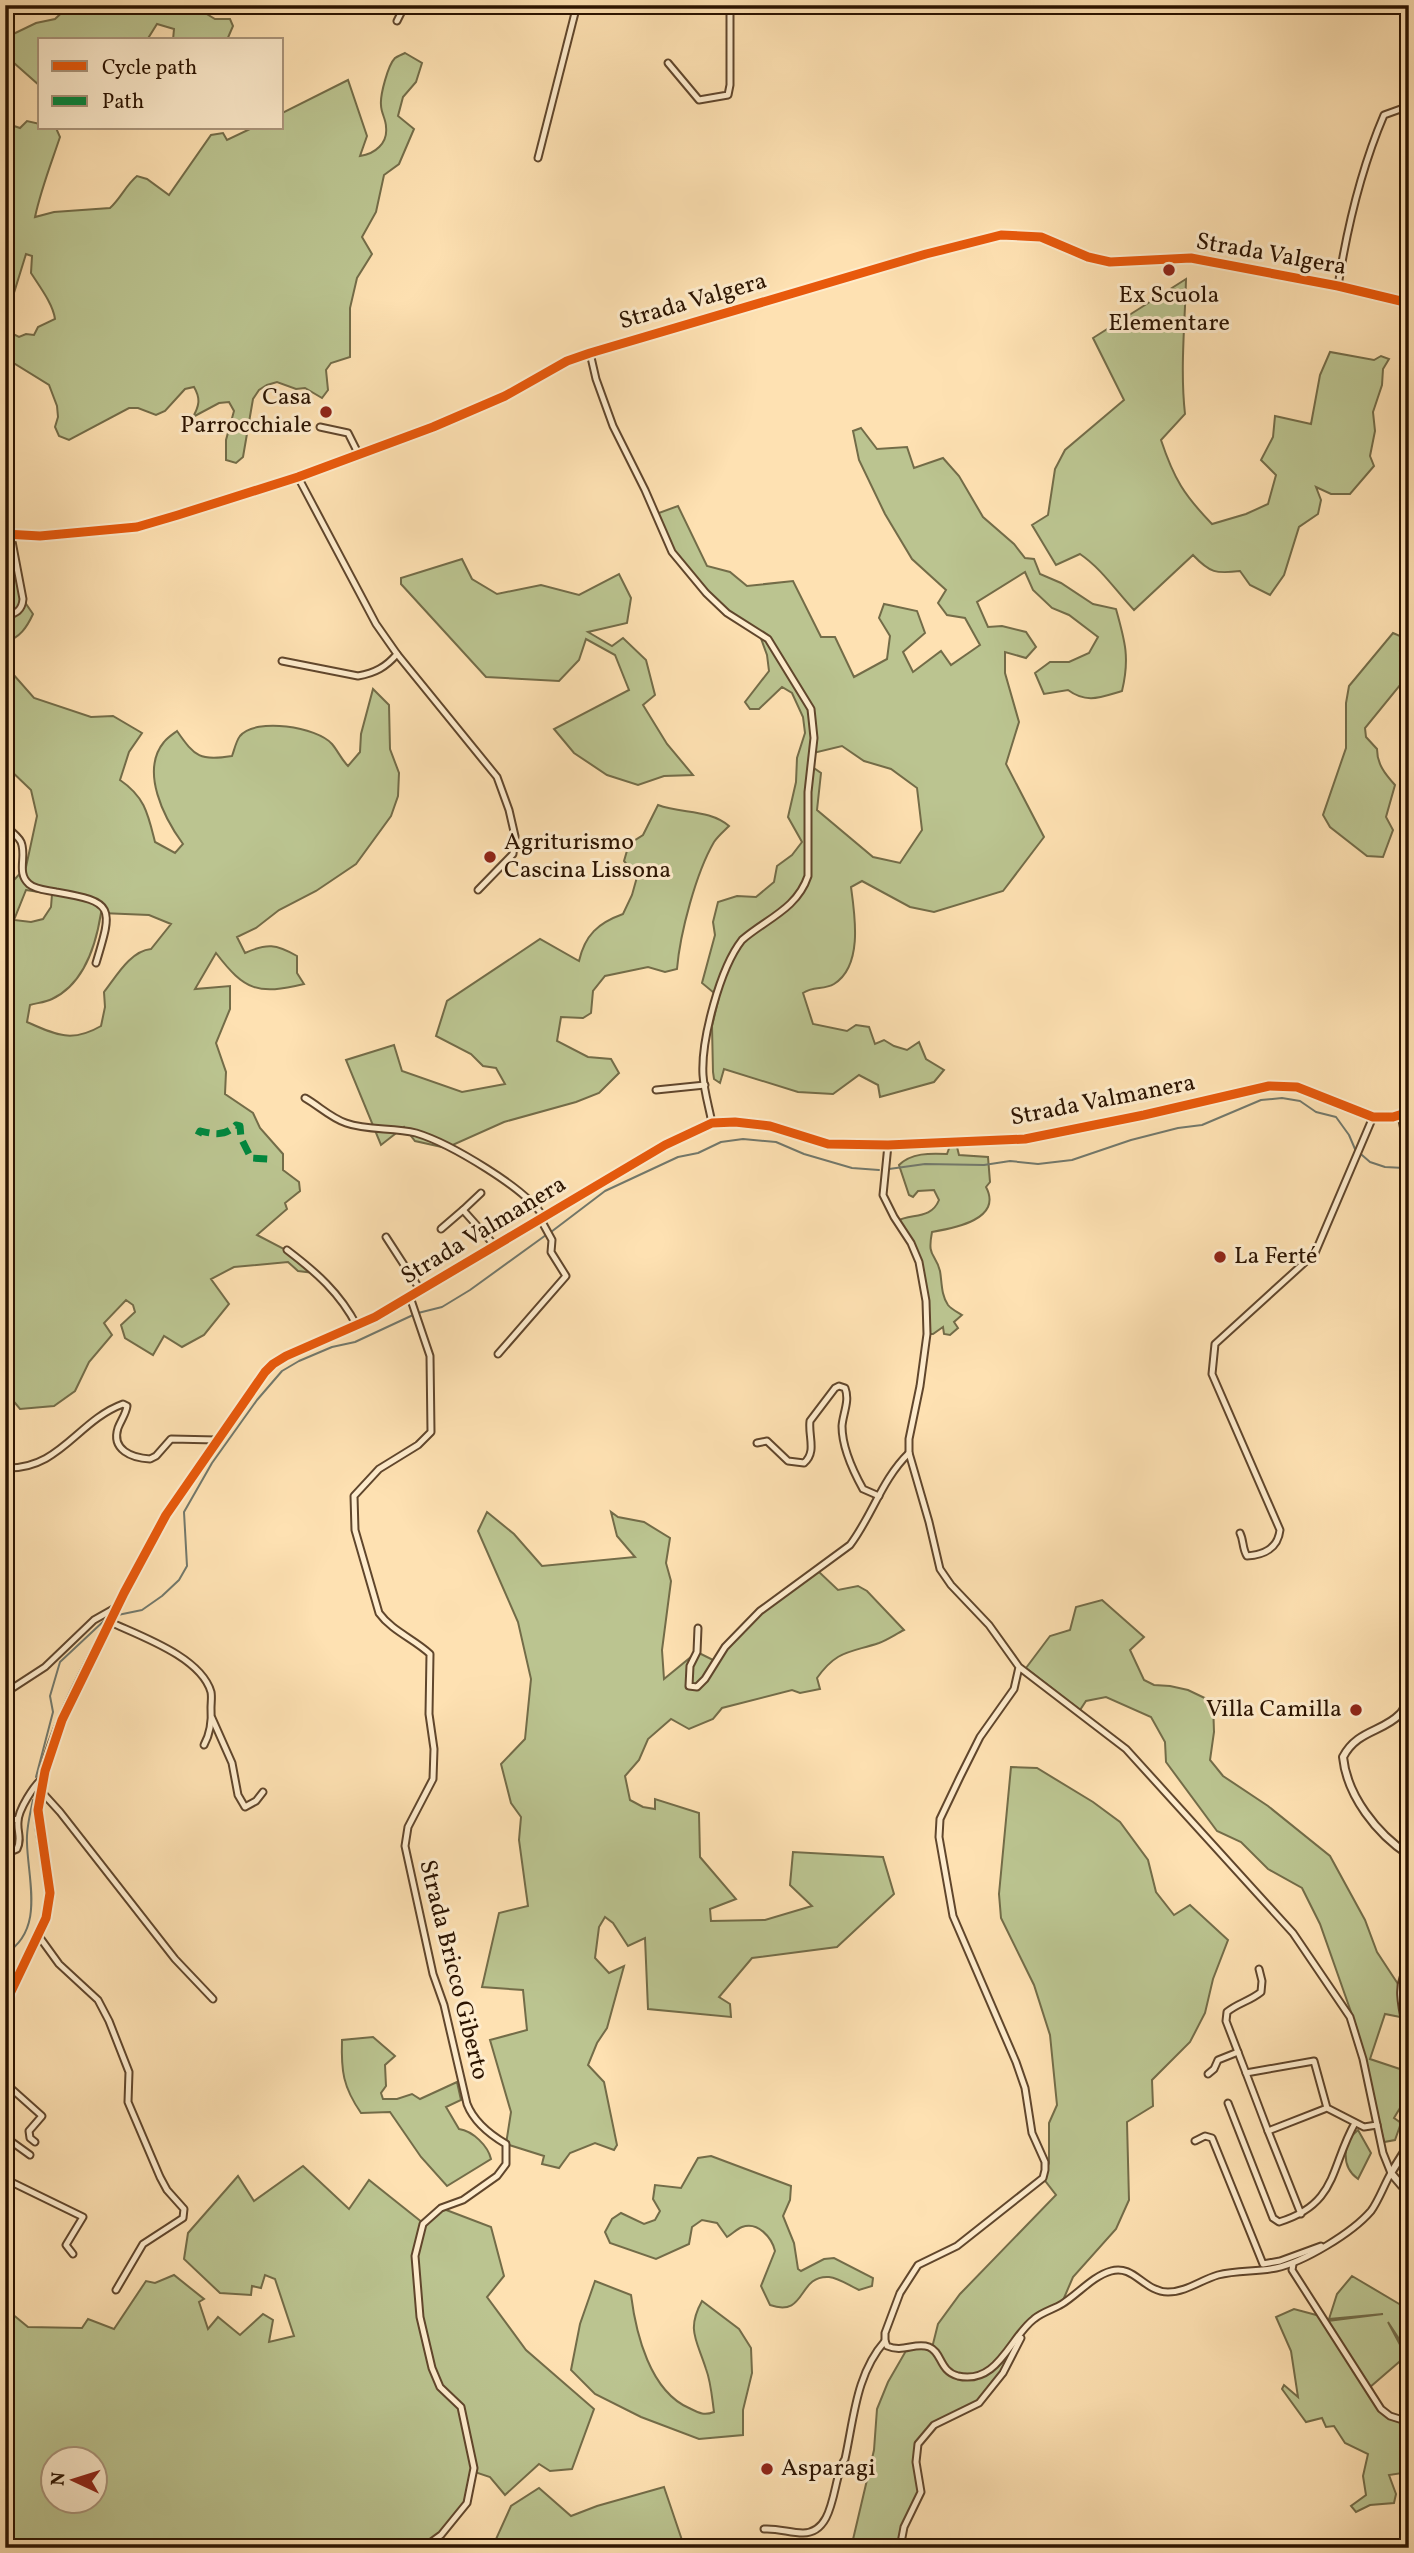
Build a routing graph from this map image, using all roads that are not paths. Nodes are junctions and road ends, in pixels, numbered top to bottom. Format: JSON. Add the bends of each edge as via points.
{"nodes":[{"id":1,"x":405,"y":5,"type":"edge"},
{"id":2,"x":577,"y":5,"type":"edge"},
{"id":3,"x":730,"y":5,"type":"edge"},
{"id":4,"x":397,"y":21,"type":"dead end"},
{"id":5,"x":668,"y":63,"type":"dead end"},
{"id":6,"x":1409,"y":106,"type":"edge"},
{"id":7,"x":538,"y":158,"type":"dead end"},
{"id":8,"x":1338,"y":286,"type":"junction"},
{"id":9,"x":1409,"y":303,"type":"edge"},
{"id":10,"x":590,"y":353,"type":"junction"},
{"id":11,"x":320,"y":427,"type":"dead end"},
{"id":12,"x":359,"y":455,"type":"junction"},
{"id":13,"x":298,"y":477,"type":"junction"},
{"id":14,"x":8,"y":535,"type":"edge"},
{"id":15,"x":5,"y":617,"type":"edge"},
{"id":16,"x":397,"y":654,"type":"junction"},
{"id":17,"x":282,"y":661,"type":"dead end"},
{"id":18,"x":5,"y":826,"type":"edge"},
{"id":19,"x":478,"y":890,"type":"dead end"},
{"id":20,"x":96,"y":963,"type":"dead end"},
{"id":21,"x":705,"y":1085,"type":"junction"},
{"id":22,"x":656,"y":1090,"type":"dead end"},
{"id":23,"x":305,"y":1098,"type":"dead end"},
{"id":24,"x":1409,"y":1112,"type":"edge"},
{"id":25,"x":1401,"y":1115,"type":"junction"},
{"id":26,"x":1373,"y":1117,"type":"junction"},
{"id":27,"x":712,"y":1123,"type":"junction"},
{"id":28,"x":888,"y":1145,"type":"junction"},
{"id":29,"x":1409,"y":1155,"type":"edge"},
{"id":30,"x":481,"y":1193,"type":"dead end"},
{"id":31,"x":463,"y":1210,"type":"junction"},
{"id":32,"x":542,"y":1219,"type":"junction"},
{"id":33,"x":441,"y":1229,"type":"dead end"},
{"id":34,"x":386,"y":1237,"type":"dead end"},
{"id":35,"x":496,"y":1247,"type":"junction"},
{"id":36,"x":286,"y":1250,"type":"dead end"},
{"id":37,"x":421,"y":1291,"type":"junction"},
{"id":38,"x":410,"y":1297,"type":"junction"},
{"id":39,"x":357,"y":1326,"type":"junction"},
{"id":40,"x":498,"y":1354,"type":"dead end"},
{"id":41,"x":217,"y":1440,"type":"junction"},
{"id":42,"x":757,"y":1443,"type":"dead end"},
{"id":43,"x":909,"y":1454,"type":"junction"},
{"id":44,"x":5,"y":1468,"type":"edge"},
{"id":45,"x":879,"y":1496,"type":"junction"},
{"id":46,"x":1240,"y":1533,"type":"dead end"},
{"id":47,"x":113,"y":1615,"type":"junction"},
{"id":48,"x":698,"y":1628,"type":"dead end"},
{"id":49,"x":1019,"y":1667,"type":"junction"},
{"id":50,"x":5,"y":1693,"type":"edge"},
{"id":51,"x":1409,"y":1699,"type":"edge"},
{"id":52,"x":212,"y":1718,"type":"junction"},
{"id":53,"x":204,"y":1745,"type":"dead end"},
{"id":54,"x":43,"y":1778,"type":"junction"},
{"id":55,"x":40,"y":1790,"type":"junction"},
{"id":56,"x":263,"y":1792,"type":"dead end"},
{"id":57,"x":18,"y":1819,"type":"junction"},
{"id":58,"x":5,"y":1823,"type":"edge"},
{"id":59,"x":5,"y":1854,"type":"edge"},
{"id":60,"x":1409,"y":1855,"type":"edge"},
{"id":61,"x":38,"y":1935,"type":"junction"},
{"id":62,"x":1259,"y":1969,"type":"dead end"},
{"id":63,"x":1409,"y":1970,"type":"edge"},
{"id":64,"x":213,"y":1999,"type":"dead end"},
{"id":65,"x":5,"y":2004,"type":"edge"},
{"id":66,"x":1409,"y":2040,"type":"edge"},
{"id":67,"x":1238,"y":2052,"type":"junction"},
{"id":68,"x":1246,"y":2073,"type":"junction"},
{"id":69,"x":1208,"y":2074,"type":"dead end"},
{"id":70,"x":1409,"y":2075,"type":"edge"},
{"id":71,"x":5,"y":2083,"type":"edge"},
{"id":72,"x":1409,"y":2086,"type":"edge"},
{"id":73,"x":1228,"y":2103,"type":"dead end"},
{"id":74,"x":1327,"y":2108,"type":"junction"},
{"id":75,"x":1355,"y":2123,"type":"junction"},
{"id":76,"x":1377,"y":2124,"type":"junction"},
{"id":77,"x":1268,"y":2131,"type":"junction"},
{"id":78,"x":5,"y":2137,"type":"edge"},
{"id":79,"x":1195,"y":2141,"type":"dead end"},
{"id":80,"x":35,"y":2142,"type":"dead end"},
{"id":81,"x":1409,"y":2144,"type":"edge"},
{"id":82,"x":30,"y":2155,"type":"dead end"},
{"id":83,"x":1391,"y":2173,"type":"junction"},
{"id":84,"x":5,"y":2179,"type":"edge"},
{"id":85,"x":1409,"y":2189,"type":"edge"},
{"id":86,"x":1301,"y":2214,"type":"junction"},
{"id":87,"x":1324,"y":2246,"type":"junction"},
{"id":88,"x":74,"y":2254,"type":"dead end"},
{"id":89,"x":1295,"y":2262,"type":"junction"},
{"id":90,"x":116,"y":2290,"type":"dead end"},
{"id":91,"x":1022,"y":2334,"type":"junction"},
{"id":92,"x":884,"y":2341,"type":"junction"},
{"id":93,"x":1409,"y":2422,"type":"edge"},
{"id":94,"x":764,"y":2529,"type":"dead end"},
{"id":95,"x":423,"y":2548,"type":"edge"},
{"id":96,"x":900,"y":2548,"type":"edge"}],
"edges":[{"from":1,"to":4,"type":"street"},
{"from":2,"to":7,"type":"street"},
{"from":3,"to":5,"type":"street","via":[[727,95],[699,100]]},
{"from":6,"to":8,"type":"street","via":[[1384,115],[1375,135]]},
{"from":8,"to":9,"type":"street","name":"Strada Valgera"},
{"from":8,"to":10,"type":"street","name":"Strada Valgera","via":[[1191,258],[1110,262],[1041,237],[1001,235]]},
{"from":10,"to":12,"type":"street","name":"Strada Valgera","via":[[505,396]]},
{"from":10,"to":21,"type":"street","via":[[613,426],[672,552],[727,613],[768,639],[811,709],[814,738],[805,887],[795,901],[736,948],[710,1024]]},
{"from":11,"to":12,"type":"street","via":[[348,433]]},
{"from":12,"to":13,"type":"street","name":"Strada Valgera"},
{"from":13,"to":14,"type":"street","name":"Strada Valgera","via":[[137,527]]},
{"from":13,"to":16,"type":"street","via":[[376,624]]},
{"from":14,"to":15,"type":"street","via":[[23,599],[17,613]]},
{"from":16,"to":17,"type":"street","via":[[387,665],[358,676]]},
{"from":16,"to":19,"type":"street","via":[[497,777],[509,810],[515,836],[513,854]]},
{"from":18,"to":20,"type":"street","via":[[21,842],[23,875],[29,884],[89,898],[105,908],[105,933]]},
{"from":21,"to":22,"type":"street"},
{"from":21,"to":27,"type":"street"},
{"from":23,"to":32,"type":"street","via":[[348,1124],[415,1133],[438,1142],[514,1187],[537,1206]]},
{"from":24,"to":25,"type":"street","name":"Strada Valmanera"},
{"from":25,"to":26,"type":"street","name":"Strada Valmanera"},
{"from":25,"to":29,"type":"street"},
{"from":26,"to":28,"type":"street","name":"Strada Valmanera","via":[[1297,1087],[1269,1086],[1039,1138]]},
{"from":26,"to":46,"type":"street","via":[[1315,1253],[1214,1344],[1212,1374],[1280,1530],[1270,1549],[1247,1556]]},
{"from":27,"to":28,"type":"street","name":"Strada Valmanera","via":[[770,1126],[828,1144]]},
{"from":27,"to":32,"type":"street","name":"Strada Valmanera","via":[[665,1145]]},
{"from":28,"to":43,"type":"street","via":[[882,1188],[885,1203],[919,1262],[926,1301],[927,1334]]},
{"from":30,"to":31,"type":"street"},
{"from":31,"to":33,"type":"street"},
{"from":31,"to":35,"type":"street"},
{"from":32,"to":35,"type":"street","name":"Strada Valmanera"},
{"from":32,"to":40,"type":"street","via":[[552,1240],[551,1252],[566,1276]]},
{"from":34,"to":37,"type":"street"},
{"from":35,"to":37,"type":"street","name":"Strada Valmanera"},
{"from":36,"to":39,"type":"street","via":[[330,1287]]},
{"from":37,"to":38,"type":"street","name":"Strada Valmanera"},
{"from":38,"to":39,"type":"street","name":"Strada Valmanera"},
{"from":38,"to":95,"type":"street","name":"Strada Bricco Giberto","via":[[430,1356],[430,1432],[379,1469],[354,1496],[355,1530],[379,1613],[387,1624],[430,1654],[433,1779],[408,1827],[405,1846],[467,2104],[471,2115],[506,2144],[508,2153],[497,2176],[463,2200],[441,2208],[423,2224],[415,2256],[420,2317],[432,2368],[440,2387],[461,2407],[474,2468],[467,2503],[441,2535]]},
{"from":39,"to":41,"type":"street","name":"Strada Valmanera","via":[[273,1364]]},
{"from":41,"to":44,"type":"street","via":[[171,1439],[150,1459],[126,1454],[117,1438],[127,1410],[123,1404],[105,1412],[47,1460]]},
{"from":41,"to":47,"type":"street","name":"Strada Valmanera","via":[[166,1515]]},
{"from":42,"to":45,"type":"street","via":[[767,1441],[788,1461],[804,1463],[812,1447],[810,1421],[835,1388],[845,1388],[844,1441],[863,1489]]},
{"from":43,"to":45,"type":"street"},
{"from":43,"to":49,"type":"street","via":[[940,1569]]},
{"from":45,"to":48,"type":"street","via":[[850,1545],[760,1611],[725,1647],[696,1687],[690,1686],[690,1666],[697,1652]]},
{"from":47,"to":50,"type":"street","via":[[94,1620],[45,1667]]},
{"from":47,"to":52,"type":"street","via":[[194,1666],[211,1693]]},
{"from":47,"to":54,"type":"street","name":"Strada Valmanera","via":[[62,1720]]},
{"from":49,"to":76,"type":"street","via":[[1126,1749],[1293,1933],[1350,2017]]},
{"from":49,"to":92,"type":"street","via":[[1014,1689],[980,1737],[940,1819],[939,1837],[953,1916],[1016,2062],[1045,2170],[1042,2178],[957,2246],[918,2265],[900,2293]]},
{"from":51,"to":60,"type":"street","via":[[1400,1714],[1358,1738],[1343,1757],[1368,1817]]},
{"from":52,"to":53,"type":"street"},
{"from":52,"to":56,"type":"street","via":[[232,1763],[238,1796],[246,1807]]},
{"from":54,"to":55,"type":"street","name":"Strada Valmanera"},
{"from":54,"to":57,"type":"street","via":[[33,1787]]},
{"from":55,"to":61,"type":"street","name":"Strada Valmanera","via":[[40,1835],[50,1893]]},
{"from":55,"to":64,"type":"street","via":[[175,1959]]},
{"from":57,"to":58,"type":"street"},
{"from":57,"to":59,"type":"street","via":[[21,1842]]},
{"from":61,"to":65,"type":"street","name":"Strada Valmanera"},
{"from":61,"to":90,"type":"street","via":[[59,1964],[98,2000],[130,2072],[128,2102],[160,2177],[184,2209],[183,2218],[143,2244]]},
{"from":62,"to":67,"type":"street","via":[[1261,1992],[1227,2012]]},
{"from":63,"to":66,"type":"street","via":[[1399,1987]]},
{"from":67,"to":68,"type":"street"},
{"from":67,"to":69,"type":"street","via":[[1218,2060]]},
{"from":68,"to":74,"type":"street","via":[[1314,2061]]},
{"from":68,"to":77,"type":"street"},
{"from":70,"to":72,"type":"street"},
{"from":71,"to":80,"type":"street","via":[[42,2116],[30,2132]]},
{"from":73,"to":86,"type":"street","via":[[1273,2218],[1279,2221]]},
{"from":74,"to":75,"type":"street"},
{"from":74,"to":77,"type":"street"},
{"from":75,"to":76,"type":"street","via":[[1364,2127]]},
{"from":75,"to":86,"type":"street","via":[[1324,2192]]},
{"from":76,"to":83,"type":"street"},
{"from":77,"to":86,"type":"street"},
{"from":78,"to":82,"type":"street"},
{"from":79,"to":87,"type":"street","via":[[1212,2138],[1263,2264]]},
{"from":81,"to":83,"type":"street"},
{"from":83,"to":85,"type":"street"},
{"from":83,"to":87,"type":"street","via":[[1371,2211]]},
{"from":84,"to":88,"type":"street","via":[[83,2217],[66,2245]]},
{"from":87,"to":89,"type":"street"},
{"from":89,"to":91,"type":"street","via":[[1220,2274],[1169,2292],[1151,2288],[1127,2271],[1108,2271],[1034,2319]]},
{"from":89,"to":93,"type":"street","via":[[1292,2270],[1377,2404],[1390,2416]]},
{"from":91,"to":92,"type":"street","via":[[994,2366],[968,2377],[947,2371],[929,2347],[896,2349]]},
{"from":91,"to":96,"type":"street","via":[[1003,2373],[979,2403],[934,2425],[918,2444],[921,2493],[904,2527]]},
{"from":92,"to":94,"type":"street","via":[[871,2358],[857,2393],[834,2503],[824,2520],[813,2531],[802,2533]]}]}
